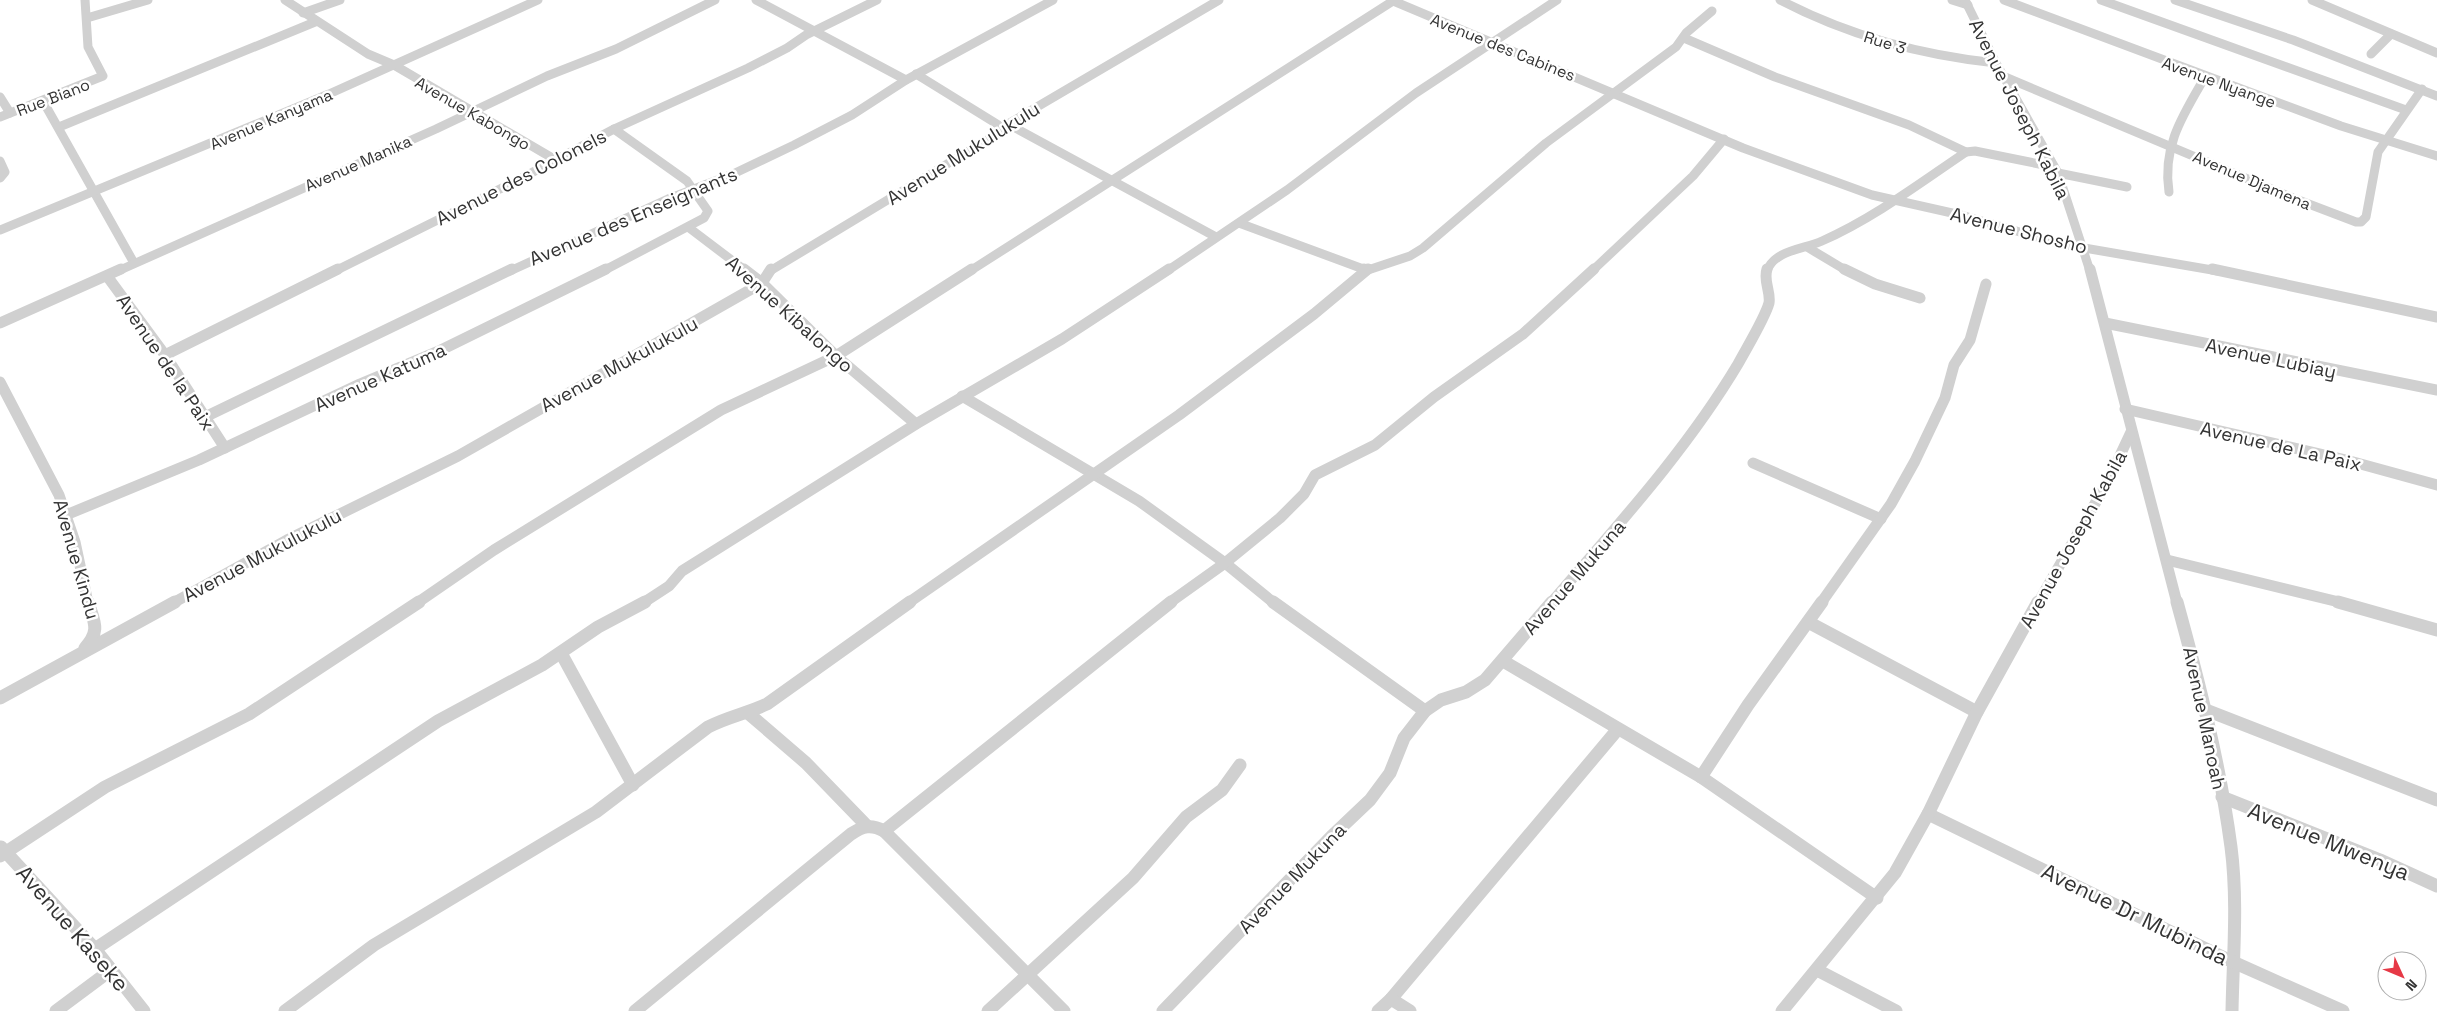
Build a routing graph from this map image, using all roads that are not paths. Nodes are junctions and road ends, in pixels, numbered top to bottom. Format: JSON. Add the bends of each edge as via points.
{"nodes":[{"id":1,"x":84,"y":0,"type":"edge"},
{"id":2,"x":148,"y":0,"type":"edge"},
{"id":3,"x":285,"y":0,"type":"edge"},
{"id":4,"x":340,"y":0,"type":"edge"},
{"id":5,"x":538,"y":0,"type":"edge"},
{"id":6,"x":715,"y":0,"type":"edge"},
{"id":7,"x":756,"y":0,"type":"edge"},
{"id":8,"x":877,"y":0,"type":"edge"},
{"id":9,"x":1053,"y":0,"type":"edge"},
{"id":10,"x":1219,"y":0,"type":"edge"},
{"id":11,"x":1392,"y":0,"type":"edge"},
{"id":12,"x":1557,"y":0,"type":"edge"},
{"id":13,"x":1780,"y":0,"type":"edge"},
{"id":14,"x":1952,"y":0,"type":"edge"},
{"id":15,"x":2004,"y":0,"type":"edge"},
{"id":16,"x":2101,"y":0,"type":"edge"},
{"id":17,"x":2175,"y":0,"type":"edge"},
{"id":18,"x":2312,"y":0,"type":"edge"},
{"id":19,"x":1966,"y":3,"type":"edge"},
{"id":20,"x":2020,"y":3,"type":"edge"},
{"id":21,"x":1712,"y":11,"type":"dead end"},
{"id":22,"x":303,"y":14,"type":"junction"},
{"id":23,"x":87,"y":18,"type":"junction"},
{"id":24,"x":315,"y":22,"type":"junction"},
{"id":25,"x":813,"y":31,"type":"junction"},
{"id":26,"x":2391,"y":34,"type":"junction"},
{"id":27,"x":1684,"y":38,"type":"junction"},
{"id":28,"x":1494,"y":43,"type":"junction"},
{"id":29,"x":2370,"y":54,"type":"dead end"},
{"id":30,"x":2437,"y":54,"type":"edge"},
{"id":31,"x":1996,"y":63,"type":"junction"},
{"id":32,"x":394,"y":65,"type":"junction"},
{"id":33,"x":916,"y":74,"type":"junction"},
{"id":34,"x":2204,"y":76,"type":"junction"},
{"id":35,"x":2005,"y":77,"type":"junction"},
{"id":36,"x":906,"y":80,"type":"junction"},
{"id":37,"x":2422,"y":89,"type":"junction"},
{"id":38,"x":1616,"y":93,"type":"junction"},
{"id":39,"x":2437,"y":96,"type":"edge"},
{"id":40,"x":0,"y":97,"type":"edge"},
{"id":41,"x":43,"y":101,"type":"junction"},
{"id":42,"x":2406,"y":110,"type":"junction"},
{"id":43,"x":472,"y":112,"type":"junction"},
{"id":44,"x":10,"y":114,"type":"junction"},
{"id":45,"x":0,"y":117,"type":"edge"},
{"id":46,"x":1007,"y":126,"type":"junction"},
{"id":47,"x":58,"y":127,"type":"junction"},
{"id":48,"x":614,"y":129,"type":"junction"},
{"id":49,"x":1724,"y":140,"type":"junction"},
{"id":50,"x":2387,"y":141,"type":"junction"},
{"id":51,"x":2171,"y":146,"type":"junction"},
{"id":52,"x":1966,"y":152,"type":"junction"},
{"id":53,"x":2437,"y":156,"type":"edge"},
{"id":54,"x":554,"y":159,"type":"junction"},
{"id":55,"x":0,"y":161,"type":"edge"},
{"id":56,"x":2056,"y":170,"type":"junction"},
{"id":57,"x":0,"y":178,"type":"edge"},
{"id":58,"x":1111,"y":180,"type":"junction"},
{"id":59,"x":2127,"y":187,"type":"dead end"},
{"id":60,"x":694,"y":190,"type":"junction"},
{"id":61,"x":92,"y":192,"type":"junction"},
{"id":62,"x":2169,"y":192,"type":"dead end"},
{"id":63,"x":1896,"y":199,"type":"junction"},
{"id":64,"x":1239,"y":223,"type":"junction"},
{"id":65,"x":688,"y":227,"type":"junction"},
{"id":66,"x":0,"y":229,"type":"edge"},
{"id":67,"x":1216,"y":237,"type":"junction"},
{"id":68,"x":1807,"y":247,"type":"junction"},
{"id":69,"x":2084,"y":248,"type":"junction"},
{"id":70,"x":134,"y":263,"type":"junction"},
{"id":71,"x":1366,"y":270,"type":"junction"},
{"id":72,"x":107,"y":276,"type":"junction"},
{"id":73,"x":762,"y":283,"type":"junction"},
{"id":74,"x":1986,"y":284,"type":"dead end"},
{"id":75,"x":1920,"y":298,"type":"dead end"},
{"id":76,"x":2437,"y":317,"type":"edge"},
{"id":77,"x":0,"y":323,"type":"edge"},
{"id":78,"x":2106,"y":323,"type":"junction"},
{"id":79,"x":165,"y":354,"type":"junction"},
{"id":80,"x":836,"y":356,"type":"junction"},
{"id":81,"x":0,"y":382,"type":"edge"},
{"id":82,"x":2437,"y":390,"type":"edge"},
{"id":83,"x":962,"y":396,"type":"junction"},
{"id":84,"x":2125,"y":409,"type":"junction"},
{"id":85,"x":205,"y":417,"type":"junction"},
{"id":86,"x":916,"y":424,"type":"junction"},
{"id":87,"x":2131,"y":432,"type":"junction"},
{"id":88,"x":225,"y":448,"type":"junction"},
{"id":89,"x":1753,"y":463,"type":"dead end"},
{"id":90,"x":1094,"y":472,"type":"junction"},
{"id":91,"x":2437,"y":485,"type":"edge"},
{"id":92,"x":66,"y":515,"type":"junction"},
{"id":93,"x":1881,"y":519,"type":"junction"},
{"id":94,"x":2167,"y":560,"type":"junction"},
{"id":95,"x":1225,"y":563,"type":"junction"},
{"id":96,"x":1808,"y":622,"type":"junction"},
{"id":97,"x":2437,"y":630,"type":"edge"},
{"id":98,"x":561,"y":653,"type":"junction"},
{"id":99,"x":79,"y":655,"type":"junction"},
{"id":100,"x":1503,"y":661,"type":"junction"},
{"id":101,"x":0,"y":698,"type":"edge"},
{"id":102,"x":2206,"y":710,"type":"junction"},
{"id":103,"x":1424,"y":711,"type":"junction"},
{"id":104,"x":1978,"y":712,"type":"junction"},
{"id":105,"x":748,"y":713,"type":"junction"},
{"id":106,"x":1618,"y":729,"type":"junction"},
{"id":107,"x":1240,"y":765,"type":"dead end"},
{"id":108,"x":1701,"y":777,"type":"junction"},
{"id":109,"x":633,"y":785,"type":"junction"},
{"id":110,"x":2222,"y":797,"type":"junction"},
{"id":111,"x":2437,"y":800,"type":"edge"},
{"id":112,"x":1928,"y":814,"type":"junction"},
{"id":113,"x":866,"y":825,"type":"junction"},
{"id":114,"x":884,"y":831,"type":"junction"},
{"id":115,"x":2,"y":851,"type":"edge"},
{"id":116,"x":2437,"y":886,"type":"edge"},
{"id":117,"x":1877,"y":898,"type":"junction"},
{"id":118,"x":95,"y":949,"type":"junction"},
{"id":119,"x":2233,"y":962,"type":"junction"},
{"id":120,"x":110,"y":970,"type":"junction"},
{"id":121,"x":1817,"y":970,"type":"junction"},
{"id":122,"x":1028,"y":974,"type":"junction"},
{"id":123,"x":1392,"y":999,"type":"junction"},
{"id":124,"x":56,"y":1011,"type":"edge"},
{"id":125,"x":144,"y":1011,"type":"edge"},
{"id":126,"x":285,"y":1011,"type":"edge"},
{"id":127,"x":635,"y":1011,"type":"edge"},
{"id":128,"x":988,"y":1011,"type":"edge"},
{"id":129,"x":1064,"y":1011,"type":"edge"},
{"id":130,"x":1164,"y":1011,"type":"edge"},
{"id":131,"x":1378,"y":1011,"type":"edge"},
{"id":132,"x":1410,"y":1011,"type":"edge"},
{"id":133,"x":1782,"y":1011,"type":"edge"},
{"id":134,"x":1896,"y":1011,"type":"edge"},
{"id":135,"x":2232,"y":1011,"type":"edge"},
{"id":136,"x":2343,"y":1011,"type":"edge"}],
"edges":[{"from":1,"to":23,"type":"street"},
{"from":2,"to":23,"type":"street"},
{"from":3,"to":22,"type":"street","name":"Avenue Kabongo"},
{"from":4,"to":22,"type":"street"},
{"from":5,"to":32,"type":"street","name":"Avenue Kanyama"},
{"from":6,"to":43,"type":"street","name":"Avenue Manika","via":[[616,49],[546,76]]},
{"from":7,"to":25,"type":"street"},
{"from":8,"to":25,"type":"street","name":"Avenue des Colonels"},
{"from":9,"to":33,"type":"street","name":"Avenue des Enseignants"},
{"from":10,"to":46,"type":"street","name":"Avenue Mukulukulu"},
{"from":11,"to":28,"type":"street","name":"Avenue des Cabines"},
{"from":11,"to":58,"type":"street"},
{"from":12,"to":28,"type":"street"},
{"from":13,"to":31,"type":"street","name":"Rue 3","via":[[1817,18],[1896,47]]},
{"from":14,"to":19,"type":"street"},
{"from":15,"to":20,"type":"street","name":"Avenue Nyange"},
{"from":16,"to":42,"type":"street"},
{"from":17,"to":37,"type":"street"},
{"from":18,"to":26,"type":"street"},
{"from":19,"to":31,"type":"street","name":"Avenue Joseph Kabila"},
{"from":20,"to":34,"type":"street","name":"Avenue Nyange"},
{"from":21,"to":27,"type":"street"},
{"from":22,"to":24,"type":"street","name":"Avenue Kabongo"},
{"from":23,"to":41,"type":"street","name":"Rue Biano","via":[[88,47],[104,74],[98,80]]},
{"from":24,"to":32,"type":"street","name":"Avenue Kabongo","via":[[329,27],[368,54]]},
{"from":24,"to":47,"type":"street"},
{"from":25,"to":36,"type":"street"},
{"from":25,"to":48,"type":"street","name":"Avenue des Colonels","via":[[748,68]]},
{"from":26,"to":29,"type":"street"},
{"from":26,"to":30,"type":"street"},
{"from":27,"to":38,"type":"street"},
{"from":27,"to":52,"type":"street","via":[[1775,77],[1909,125]]},
{"from":28,"to":38,"type":"street","name":"Avenue des Cabines"},
{"from":28,"to":64,"type":"street","via":[[1416,93],[1338,154]]},
{"from":31,"to":35,"type":"street","name":"Avenue Joseph Kabila"},
{"from":32,"to":43,"type":"street","name":"Avenue Kabongo"},
{"from":32,"to":61,"type":"street","name":"Avenue Kanyama"},
{"from":33,"to":36,"type":"street","name":"Avenue des Enseignants"},
{"from":33,"to":46,"type":"street"},
{"from":34,"to":50,"type":"street","name":"Avenue Nyange"},
{"from":34,"to":51,"type":"street"},
{"from":35,"to":51,"type":"street","name":"Avenue Djamena"},
{"from":35,"to":56,"type":"street","name":"Avenue Joseph Kabila"},
{"from":36,"to":60,"type":"street","name":"Avenue des Enseignants","via":[[852,115]]},
{"from":37,"to":39,"type":"street"},
{"from":37,"to":42,"type":"street","name":"Avenue Djamena"},
{"from":38,"to":49,"type":"street","name":"Avenue Shosho"},
{"from":38,"to":71,"type":"street","via":[[1518,165],[1423,248],[1410,256]]},
{"from":40,"to":44,"type":"street"},
{"from":41,"to":44,"type":"street","name":"Rue Biano"},
{"from":41,"to":47,"type":"street","name":"Avenue de la Paix"},
{"from":42,"to":50,"type":"street","name":"Avenue Djamena"},
{"from":43,"to":54,"type":"street","name":"Avenue Kabongo"},
{"from":43,"to":70,"type":"street","name":"Avenue Manika"},
{"from":44,"to":45,"type":"street","name":"Rue Biano"},
{"from":46,"to":58,"type":"street"},
{"from":46,"to":73,"type":"street","name":"Avenue Mukulukulu","via":[[770,270]]},
{"from":47,"to":61,"type":"street","name":"Avenue de la Paix"},
{"from":48,"to":54,"type":"street","name":"Avenue des Colonels"},
{"from":48,"to":60,"type":"street","via":[[674,171]]},
{"from":49,"to":63,"type":"street","name":"Avenue Shosho","via":[[1844,186]]},
{"from":49,"to":95,"type":"street","via":[[1661,208],[1542,318],[1375,445],[1315,475],[1307,491],[1288,510]]},
{"from":50,"to":51,"type":"street","name":"Avenue Djamena","via":[[2378,152],[2366,217],[2361,222],[2320,209]]},
{"from":50,"to":53,"type":"street","name":"Avenue Nyange"},
{"from":51,"to":62,"type":"street","via":[[2166,170]]},
{"from":52,"to":56,"type":"street","via":[[1980,152]]},
{"from":52,"to":63,"type":"street","name":"Avenue Mukuna"},
{"from":54,"to":79,"type":"street","name":"Avenue des Colonels","via":[[518,180]]},
{"from":55,"to":57,"type":"street","via":[[5,172]]},
{"from":56,"to":59,"type":"street"},
{"from":56,"to":69,"type":"street","name":"Avenue Joseph Kabila"},
{"from":58,"to":67,"type":"street"},
{"from":58,"to":80,"type":"street"},
{"from":60,"to":65,"type":"street","via":[[708,211],[704,218]]},
{"from":60,"to":85,"type":"street","name":"Avenue des Enseignants","via":[[533,259]]},
{"from":61,"to":66,"type":"street","name":"Avenue Kanyama"},
{"from":61,"to":70,"type":"street","name":"Avenue de la Paix"},
{"from":63,"to":68,"type":"street","name":"Avenue Mukuna","via":[[1861,221]]},
{"from":63,"to":69,"type":"street","name":"Avenue Shosho"},
{"from":64,"to":67,"type":"street"},
{"from":64,"to":71,"type":"street"},
{"from":65,"to":73,"type":"street","name":"Avenue Kibalongo"},
{"from":65,"to":88,"type":"street","name":"Avenue Katuma","via":[[450,346],[360,384]]},
{"from":67,"to":83,"type":"street","via":[[1062,339]]},
{"from":68,"to":75,"type":"street","via":[[1867,281]]},
{"from":68,"to":100,"type":"street","name":"Avenue Mukuna","via":[[1779,256],[1766,269],[1769,302],[1713,406],[1664,471]]},
{"from":69,"to":76,"type":"street","name":"Avenue Shosho","via":[[2210,269]]},
{"from":69,"to":78,"type":"street","name":"Avenue Joseph Kabila"},
{"from":70,"to":72,"type":"street","name":"Avenue Manika"},
{"from":71,"to":90,"type":"street","via":[[1250,363]]},
{"from":72,"to":77,"type":"street","name":"Avenue Manika"},
{"from":72,"to":79,"type":"street","name":"Avenue de la Paix"},
{"from":73,"to":80,"type":"street","name":"Avenue Kibalongo"},
{"from":73,"to":99,"type":"street","name":"Avenue Mukulukulu","via":[[458,456],[295,536]]},
{"from":74,"to":93,"type":"street","via":[[1970,340],[1954,365],[1945,398],[1915,461]]},
{"from":78,"to":82,"type":"street","name":"Avenue Lubiay"},
{"from":78,"to":84,"type":"street","name":"Avenue Joseph Kabila"},
{"from":79,"to":85,"type":"street","name":"Avenue de la Paix"},
{"from":80,"to":86,"type":"street","name":"Avenue Kibalongo"},
{"from":80,"to":115,"type":"street","via":[[721,410],[494,550],[363,641],[249,714],[105,787]]},
{"from":81,"to":92,"type":"street","name":"Avenue Kindu","via":[[44,463]]},
{"from":83,"to":86,"type":"street"},
{"from":83,"to":90,"type":"street"},
{"from":84,"to":87,"type":"street","name":"Avenue Joseph Kabila"},
{"from":84,"to":91,"type":"street","name":"Avenue de La Paix","via":[[2346,460]]},
{"from":85,"to":88,"type":"street","name":"Avenue de la Paix"},
{"from":86,"to":98,"type":"street","via":[[682,571],[654,597],[603,623]]},
{"from":87,"to":94,"type":"street","name":"Avenue Manoah"},
{"from":87,"to":104,"type":"street","name":"Avenue Joseph Kabila","via":[[2108,481]]},
{"from":88,"to":92,"type":"street","name":"Avenue Katuma"},
{"from":89,"to":93,"type":"street"},
{"from":90,"to":95,"type":"street"},
{"from":90,"to":105,"type":"street","via":[[813,673]]},
{"from":92,"to":99,"type":"street","name":"Avenue Kindu","via":[[96,628],[93,639]]},
{"from":93,"to":96,"type":"street"},
{"from":94,"to":97,"type":"street"},
{"from":94,"to":102,"type":"street","name":"Avenue Manoah"},
{"from":95,"to":103,"type":"street","via":[[1287,613]]},
{"from":95,"to":114,"type":"street","via":[[1153,614]]},
{"from":96,"to":104,"type":"street"},
{"from":96,"to":108,"type":"street"},
{"from":98,"to":109,"type":"street"},
{"from":98,"to":118,"type":"street","via":[[414,737]]},
{"from":99,"to":101,"type":"street","name":"Avenue Mukulukulu"},
{"from":100,"to":103,"type":"street","name":"Avenue Mukuna","via":[[1485,680]]},
{"from":100,"to":106,"type":"street"},
{"from":102,"to":110,"type":"street","name":"Avenue Manoah"},
{"from":102,"to":111,"type":"street"},
{"from":103,"to":130,"type":"street","name":"Avenue Mukuna","via":[[1404,738],[1390,773],[1370,800]]},
{"from":104,"to":112,"type":"street","name":"Avenue Joseph Kabila"},
{"from":105,"to":109,"type":"street","via":[[723,719],[708,727]]},
{"from":105,"to":113,"type":"street","via":[[806,763]]},
{"from":106,"to":108,"type":"street"},
{"from":106,"to":123,"type":"street"},
{"from":107,"to":122,"type":"street","via":[[1222,790],[1186,817],[1133,878]]},
{"from":108,"to":117,"type":"street"},
{"from":109,"to":126,"type":"street","via":[[571,829],[374,946]]},
{"from":110,"to":116,"type":"street","name":"Avenue Mwenya"},
{"from":110,"to":119,"type":"street","name":"Avenue Manoah","via":[[2235,897]]},
{"from":112,"to":117,"type":"street","name":"Avenue Joseph Kabila"},
{"from":112,"to":119,"type":"street","name":"Avenue Dr Mubinda"},
{"from":113,"to":114,"type":"street"},
{"from":113,"to":127,"type":"street"},
{"from":114,"to":122,"type":"street"},
{"from":115,"to":118,"type":"street","name":"Avenue Kaseke"},
{"from":117,"to":121,"type":"street","name":"Avenue Joseph Kabila"},
{"from":118,"to":120,"type":"street","name":"Avenue Kaseke"},
{"from":119,"to":135,"type":"street","name":"Avenue Manoah"},
{"from":119,"to":136,"type":"street","name":"Avenue Dr Mubinda"},
{"from":120,"to":124,"type":"street"},
{"from":120,"to":125,"type":"street","name":"Avenue Kaseke"},
{"from":121,"to":133,"type":"street","name":"Avenue Joseph Kabila"},
{"from":121,"to":134,"type":"street"},
{"from":122,"to":128,"type":"street"},
{"from":122,"to":129,"type":"street"},
{"from":123,"to":131,"type":"street"},
{"from":123,"to":132,"type":"street"}]}
